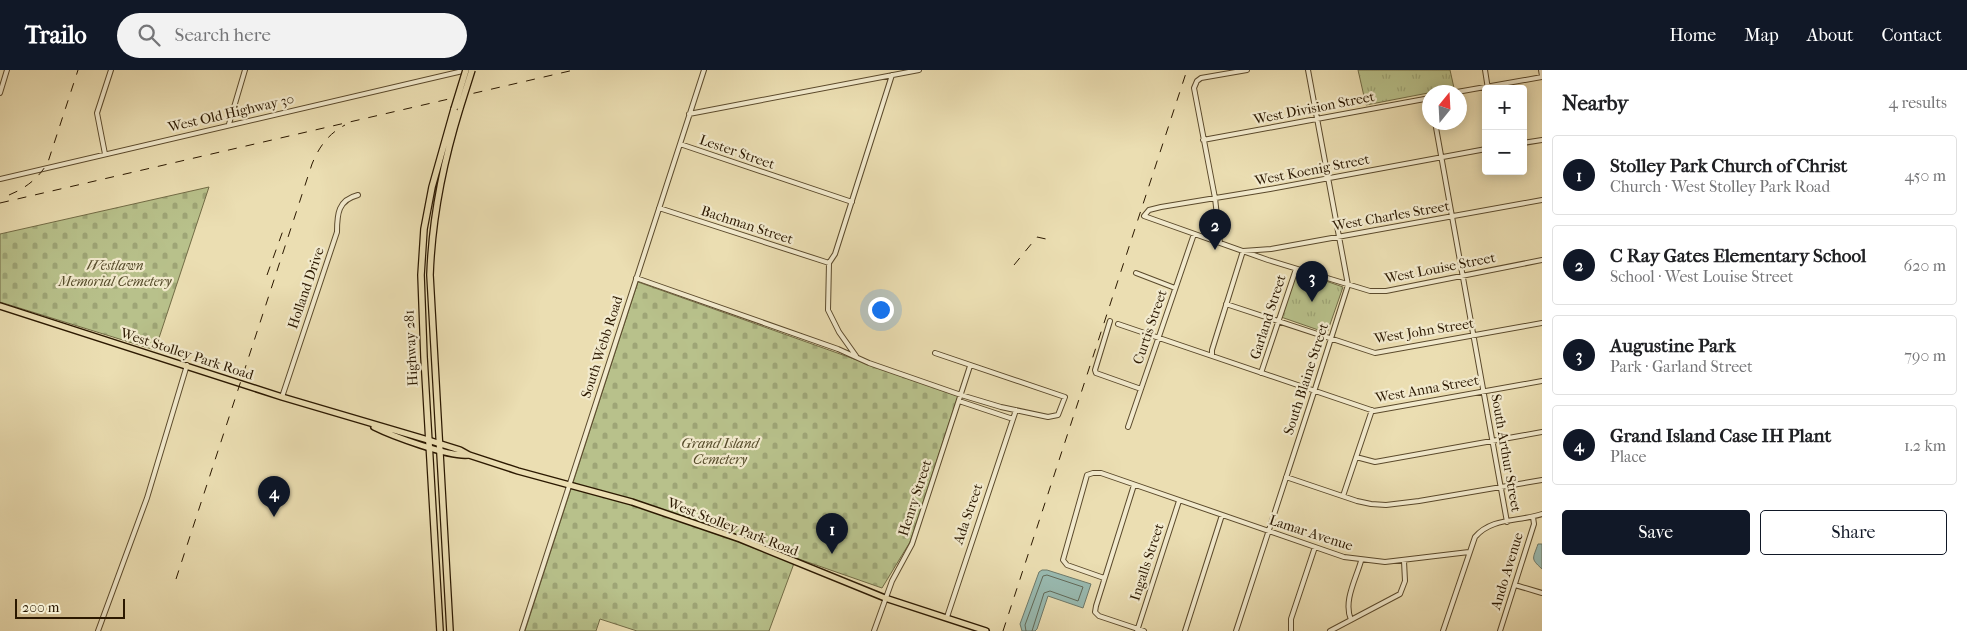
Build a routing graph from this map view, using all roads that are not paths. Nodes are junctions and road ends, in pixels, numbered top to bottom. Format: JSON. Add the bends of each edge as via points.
{"nodes":[{"id":1,"x":7,"y":70,"type":"edge"},
{"id":2,"x":111,"y":70,"type":"edge"},
{"id":3,"x":244,"y":70,"type":"edge"},
{"id":4,"x":466,"y":70,"type":"edge"},
{"id":5,"x":472,"y":70,"type":"edge"},
{"id":6,"x":704,"y":70,"type":"edge"},
{"id":7,"x":919,"y":70,"type":"edge"},
{"id":8,"x":1247,"y":70,"type":"edge"},
{"id":9,"x":1308,"y":70,"type":"edge"},
{"id":10,"x":1484,"y":70,"type":"edge"},
{"id":11,"x":1541,"y":70,"type":"edge"},
{"id":12,"x":892,"y":75,"type":"junction"},
{"id":13,"x":1542,"y":76,"type":"edge"},
{"id":14,"x":1487,"y":85,"type":"edge"},
{"id":15,"x":1502,"y":85,"type":"edge"},
{"id":16,"x":1482,"y":89,"type":"edge"},
{"id":17,"x":1467,"y":91,"type":"edge"},
{"id":18,"x":0,"y":93,"type":"edge"},
{"id":19,"x":1422,"y":99,"type":"edge"},
{"id":20,"x":457,"y":108,"type":"junction"},
{"id":21,"x":689,"y":114,"type":"junction"},
{"id":22,"x":1317,"y":119,"type":"junction"},
{"id":23,"x":229,"y":124,"type":"junction"},
{"id":24,"x":1436,"y":130,"type":"edge"},
{"id":25,"x":1203,"y":140,"type":"junction"},
{"id":26,"x":1542,"y":140,"type":"edge"},
{"id":27,"x":1527,"y":142,"type":"edge"},
{"id":28,"x":680,"y":144,"type":"junction"},
{"id":29,"x":1482,"y":150,"type":"edge"},
{"id":30,"x":105,"y":154,"type":"junction"},
{"id":31,"x":1440,"y":157,"type":"junction"},
{"id":32,"x":0,"y":178,"type":"edge"},
{"id":33,"x":1328,"y":178,"type":"junction"},
{"id":34,"x":358,"y":195,"type":"dead end"},
{"id":35,"x":1215,"y":198,"type":"junction"},
{"id":36,"x":1542,"y":200,"type":"edge"},
{"id":37,"x":852,"y":202,"type":"junction"},
{"id":38,"x":659,"y":208,"type":"junction"},
{"id":39,"x":1144,"y":216,"type":"joint"},
{"id":40,"x":1451,"y":216,"type":"junction"},
{"id":41,"x":1194,"y":234,"type":"junction"},
{"id":42,"x":1339,"y":237,"type":"junction"},
{"id":43,"x":1220,"y":243,"type":"junction"},
{"id":44,"x":1271,"y":249,"type":"junction"},
{"id":45,"x":1243,"y":251,"type":"junction"},
{"id":46,"x":1268,"y":260,"type":"junction"},
{"id":47,"x":1542,"y":260,"type":"edge"},
{"id":48,"x":829,"y":263,"type":"junction"},
{"id":49,"x":1296,"y":269,"type":"junction"},
{"id":50,"x":1136,"y":273,"type":"dead end"},
{"id":51,"x":1462,"y":276,"type":"junction"},
{"id":52,"x":636,"y":278,"type":"junction"},
{"id":53,"x":1348,"y":285,"type":"junction"},
{"id":54,"x":1175,"y":288,"type":"junction"},
{"id":55,"x":1226,"y":304,"type":"junction"},
{"id":56,"x":0,"y":306,"type":"edge"},
{"id":57,"x":1110,"y":321,"type":"dead end"},
{"id":58,"x":1278,"y":321,"type":"junction"},
{"id":59,"x":1542,"y":323,"type":"edge"},
{"id":60,"x":1118,"y":324,"type":"dead end"},
{"id":61,"x":1473,"y":335,"type":"junction"},
{"id":62,"x":1159,"y":338,"type":"junction"},
{"id":63,"x":1331,"y":339,"type":"junction"},
{"id":64,"x":935,"y":353,"type":"dead end"},
{"id":65,"x":1212,"y":356,"type":"junction"},
{"id":66,"x":856,"y":357,"type":"junction"},
{"id":67,"x":187,"y":365,"type":"junction"},
{"id":68,"x":970,"y":366,"type":"junction"},
{"id":69,"x":1261,"y":373,"type":"junction"},
{"id":70,"x":1542,"y":381,"type":"edge"},
{"id":71,"x":1141,"y":389,"type":"junction"},
{"id":72,"x":1484,"y":391,"type":"junction"},
{"id":73,"x":1314,"y":392,"type":"junction"},
{"id":74,"x":962,"y":394,"type":"junction"},
{"id":75,"x":282,"y":397,"type":"junction"},
{"id":76,"x":959,"y":401,"type":"junction"},
{"id":77,"x":1016,"y":410,"type":"junction"},
{"id":78,"x":1372,"y":410,"type":"junction"},
{"id":79,"x":1013,"y":418,"type":"junction"},
{"id":80,"x":1128,"y":427,"type":"dead end"},
{"id":81,"x":1542,"y":432,"type":"edge"},
{"id":82,"x":1493,"y":441,"type":"junction"},
{"id":83,"x":429,"y":443,"type":"junction"},
{"id":84,"x":440,"y":447,"type":"junction"},
{"id":85,"x":1356,"y":457,"type":"junction"},
{"id":86,"x":1286,"y":477,"type":"junction"},
{"id":87,"x":1542,"y":480,"type":"edge"},
{"id":88,"x":569,"y":484,"type":"junction"},
{"id":89,"x":1134,"y":485,"type":"junction"},
{"id":90,"x":1501,"y":486,"type":"junction"},
{"id":91,"x":1343,"y":496,"type":"junction"},
{"id":92,"x":1179,"y":501,"type":"junction"},
{"id":93,"x":1542,"y":514,"type":"edge"},
{"id":94,"x":1222,"y":516,"type":"junction"},
{"id":95,"x":1533,"y":517,"type":"junction"},
{"id":96,"x":1507,"y":522,"type":"junction"},
{"id":97,"x":1268,"y":531,"type":"junction"},
{"id":98,"x":1315,"y":547,"type":"junction"},
{"id":99,"x":1469,"y":552,"type":"junction"},
{"id":100,"x":1362,"y":561,"type":"junction"},
{"id":101,"x":1404,"y":561,"type":"junction"},
{"id":102,"x":1104,"y":578,"type":"junction"},
{"id":103,"x":1516,"y":585,"type":"junction"},
{"id":104,"x":1542,"y":593,"type":"edge"},
{"id":105,"x":885,"y":598,"type":"junction"},
{"id":106,"x":947,"y":617,"type":"junction"},
{"id":107,"x":1351,"y":620,"type":"junction"},
{"id":108,"x":1138,"y":630,"type":"edge"},
{"id":109,"x":98,"y":631,"type":"edge"},
{"id":110,"x":440,"y":631,"type":"edge"},
{"id":111,"x":450,"y":631,"type":"edge"},
{"id":112,"x":522,"y":631,"type":"edge"},
{"id":113,"x":874,"y":631,"type":"edge"},
{"id":114,"x":986,"y":631,"type":"edge"},
{"id":115,"x":1144,"y":631,"type":"edge"},
{"id":116,"x":1185,"y":631,"type":"edge"},
{"id":117,"x":1236,"y":631,"type":"edge"},
{"id":118,"x":1292,"y":631,"type":"edge"},
{"id":119,"x":1330,"y":631,"type":"edge"},
{"id":120,"x":1443,"y":631,"type":"edge"},
{"id":121,"x":1500,"y":631,"type":"edge"}],
"edges":[{"from":1,"to":18,"type":"street"},
{"from":2,"to":30,"type":"street","via":[[97,112]]},
{"from":3,"to":23,"type":"street"},
{"from":4,"to":20,"type":"highway","name":"Highway 281","bridge":true},
{"from":4,"to":23,"type":"street","name":"West Old Highway 30"},
{"from":5,"to":20,"type":"highway","name":"Highway 281","bridge":true},
{"from":6,"to":21,"type":"street","name":"South Webb Road"},
{"from":7,"to":12,"type":"street"},
{"from":8,"to":25,"type":"street","via":[[1196,81],[1194,88]]},
{"from":9,"to":22,"type":"street","name":"South Blaine Street"},
{"from":10,"to":14,"type":"street"},
{"from":11,"to":13,"type":"street"},
{"from":12,"to":21,"type":"street"},
{"from":12,"to":37,"type":"street"},
{"from":13,"to":15,"type":"street"},
{"from":16,"to":17,"type":"street"},
{"from":19,"to":22,"type":"street","name":"West Division Street"},
{"from":20,"to":83,"type":"highway","name":"Highway 281","via":[[432,187],[422,249],[421,299]]},
{"from":20,"to":84,"type":"highway","name":"Highway 281","via":[[441,174],[431,250]]},
{"from":21,"to":28,"type":"street","name":"South Webb Road"},
{"from":22,"to":25,"type":"street","name":"West Division Street"},
{"from":22,"to":33,"type":"street","name":"South Blaine Street"},
{"from":23,"to":30,"type":"street","name":"West Old Highway 30"},
{"from":24,"to":31,"type":"street","name":"South Arthur Street"},
{"from":25,"to":35,"type":"street"},
{"from":26,"to":27,"type":"street"},
{"from":28,"to":37,"type":"street","name":"Lester Street"},
{"from":28,"to":38,"type":"street","name":"South Webb Road"},
{"from":29,"to":31,"type":"street","name":"West Koenig Street"},
{"from":30,"to":32,"type":"street","name":"West Old Highway 30"},
{"from":31,"to":33,"type":"street","name":"West Koenig Street"},
{"from":31,"to":40,"type":"street","name":"South Arthur Street"},
{"from":33,"to":35,"type":"street","name":"West Koenig Street"},
{"from":33,"to":42,"type":"street","name":"South Blaine Street"},
{"from":34,"to":75,"type":"street","name":"Holland Drive","via":[[348,197],[338,215],[337,232]]},
{"from":35,"to":39,"type":"street","name":"West Koenig Street","via":[[1149,210]]},
{"from":35,"to":43,"type":"street"},
{"from":36,"to":40,"type":"street","name":"West Charles Street"},
{"from":37,"to":48,"type":"street"},
{"from":38,"to":48,"type":"street","name":"Bachman Street"},
{"from":38,"to":52,"type":"street","name":"South Webb Road"},
{"from":39,"to":41,"type":"street","name":"West Louise Street"},
{"from":40,"to":42,"type":"street","name":"West Charles Street"},
{"from":40,"to":51,"type":"street","name":"South Arthur Street"},
{"from":41,"to":43,"type":"street","name":"West Louise Street"},
{"from":41,"to":54,"type":"street","name":"Curtis Street"},
{"from":42,"to":44,"type":"street","name":"West Charles Street"},
{"from":42,"to":53,"type":"street","name":"South Blaine Street"},
{"from":43,"to":45,"type":"street","name":"West Louise Street"},
{"from":44,"to":45,"type":"street","name":"West Charles Street"},
{"from":44,"to":46,"type":"street"},
{"from":45,"to":46,"type":"street","name":"West Louise Street"},
{"from":45,"to":55,"type":"street"},
{"from":46,"to":49,"type":"street","name":"West Louise Street"},
{"from":47,"to":51,"type":"street","name":"West Louise Street"},
{"from":48,"to":66,"type":"street","via":[[828,310]]},
{"from":49,"to":53,"type":"street","name":"West Louise Street"},
{"from":49,"to":58,"type":"street","name":"Garland Street"},
{"from":50,"to":54,"type":"street"},
{"from":51,"to":53,"type":"street","name":"West Louise Street","via":[[1386,291]]},
{"from":51,"to":61,"type":"street","name":"South Arthur Street"},
{"from":52,"to":66,"type":"street"},
{"from":52,"to":88,"type":"street","name":"South Webb Road"},
{"from":53,"to":63,"type":"street","name":"South Blaine Street"},
{"from":54,"to":62,"type":"street","name":"Curtis Street"},
{"from":55,"to":58,"type":"street","name":"West John Street"},
{"from":55,"to":65,"type":"street"},
{"from":56,"to":67,"type":"main road","name":"West Stolley Park Road"},
{"from":57,"to":71,"type":"street","via":[[1095,370],[1098,374]]},
{"from":58,"to":63,"type":"street","name":"West John Street"},
{"from":58,"to":69,"type":"street","name":"Garland Street"},
{"from":59,"to":61,"type":"street","name":"West John Street"},
{"from":60,"to":62,"type":"street","name":"West Anna Street"},
{"from":61,"to":63,"type":"street","name":"West John Street","via":[[1375,353]]},
{"from":61,"to":72,"type":"street","name":"South Arthur Street"},
{"from":62,"to":65,"type":"street","name":"West Anna Street"},
{"from":62,"to":71,"type":"street","name":"Curtis Street"},
{"from":63,"to":73,"type":"street","name":"South Blaine Street"},
{"from":64,"to":68,"type":"street"},
{"from":65,"to":69,"type":"street","name":"West Anna Street"},
{"from":66,"to":74,"type":"street"},
{"from":67,"to":75,"type":"main road","name":"West Stolley Park Road"},
{"from":67,"to":109,"type":"street","via":[[147,498]]},
{"from":68,"to":74,"type":"street","name":"Henry Street"},
{"from":68,"to":77,"type":"street","via":[[1066,397],[1058,415],[1048,417]]},
{"from":69,"to":73,"type":"street","name":"West Anna Street"},
{"from":70,"to":72,"type":"street","name":"West Anna Street"},
{"from":71,"to":80,"type":"street","name":"Curtis Street"},
{"from":72,"to":78,"type":"street","name":"West Anna Street"},
{"from":72,"to":82,"type":"street","name":"South Arthur Street"},
{"from":73,"to":78,"type":"street","name":"West Anna Street"},
{"from":73,"to":86,"type":"street","name":"South Blaine Street"},
{"from":74,"to":76,"type":"street","name":"Henry Street"},
{"from":74,"to":77,"type":"street"},
{"from":75,"to":83,"type":"main road","name":"West Stolley Park Road"},
{"from":76,"to":79,"type":"street"},
{"from":76,"to":105,"type":"street","name":"Henry Street","via":[[912,544]]},
{"from":77,"to":79,"type":"street","name":"Ada Street"},
{"from":78,"to":85,"type":"street"},
{"from":79,"to":106,"type":"street","name":"Ada Street"},
{"from":81,"to":82,"type":"street"},
{"from":82,"to":85,"type":"street","via":[[1375,462]]},
{"from":82,"to":90,"type":"street","name":"South Arthur Street"},
{"from":83,"to":84,"type":"main road","name":"West Stolley Park Road"},
{"from":83,"to":110,"type":"highway","name":"Highway 281"},
{"from":84,"to":88,"type":"main road","name":"West Stolley Park Road"},
{"from":84,"to":111,"type":"highway","name":"Highway 281"},
{"from":85,"to":91,"type":"street"},
{"from":86,"to":91,"type":"street"},
{"from":86,"to":97,"type":"street","name":"South Blaine Street"},
{"from":87,"to":90,"type":"street"},
{"from":88,"to":105,"type":"main road","name":"West Stolley Park Road","via":[[740,539]]},
{"from":88,"to":112,"type":"street","name":"South Webb Road"},
{"from":89,"to":92,"type":"street","name":"Lamar Avenue"},
{"from":89,"to":102,"type":"street"},
{"from":89,"to":102,"type":"street","name":"Lamar Avenue","via":[[1094,473],[1087,475],[1063,560]]},
{"from":90,"to":91,"type":"street","via":[[1386,504],[1371,504]]},
{"from":90,"to":96,"type":"street","name":"South Arthur Street"},
{"from":92,"to":94,"type":"street","name":"Lamar Avenue"},
{"from":92,"to":108,"type":"street","name":"Ingalls Street"},
{"from":93,"to":95,"type":"street"},
{"from":94,"to":97,"type":"street","name":"Lamar Avenue"},
{"from":94,"to":116,"type":"street"},
{"from":95,"to":96,"type":"street"},
{"from":95,"to":103,"type":"street","name":"Ando Avenue","via":[[1534,524]]},
{"from":96,"to":99,"type":"street","via":[[1482,528]]},
{"from":97,"to":98,"type":"street","name":"Lamar Avenue"},
{"from":97,"to":117,"type":"street","name":"South Blaine Street"},
{"from":98,"to":100,"type":"street","name":"Lamar Avenue"},
{"from":98,"to":118,"type":"street","via":[[1291,619]]},
{"from":99,"to":101,"type":"street","name":"Lamar Avenue"},
{"from":99,"to":120,"type":"street"},
{"from":100,"to":101,"type":"street","name":"Lamar Avenue"},
{"from":100,"to":107,"type":"street","via":[[1348,602]]},
{"from":101,"to":107,"type":"street","via":[[1405,581],[1400,594]]},
{"from":102,"to":108,"type":"street","via":[[1096,612]]},
{"from":103,"to":104,"type":"street"},
{"from":103,"to":121,"type":"street","name":"Ando Avenue"},
{"from":105,"to":106,"type":"main road","name":"West Stolley Park Road"},
{"from":105,"to":113,"type":"street","name":"Henry Street"},
{"from":106,"to":114,"type":"main road","name":"West Stolley Park Road"},
{"from":107,"to":119,"type":"street"},
{"from":108,"to":115,"type":"street"}]}
